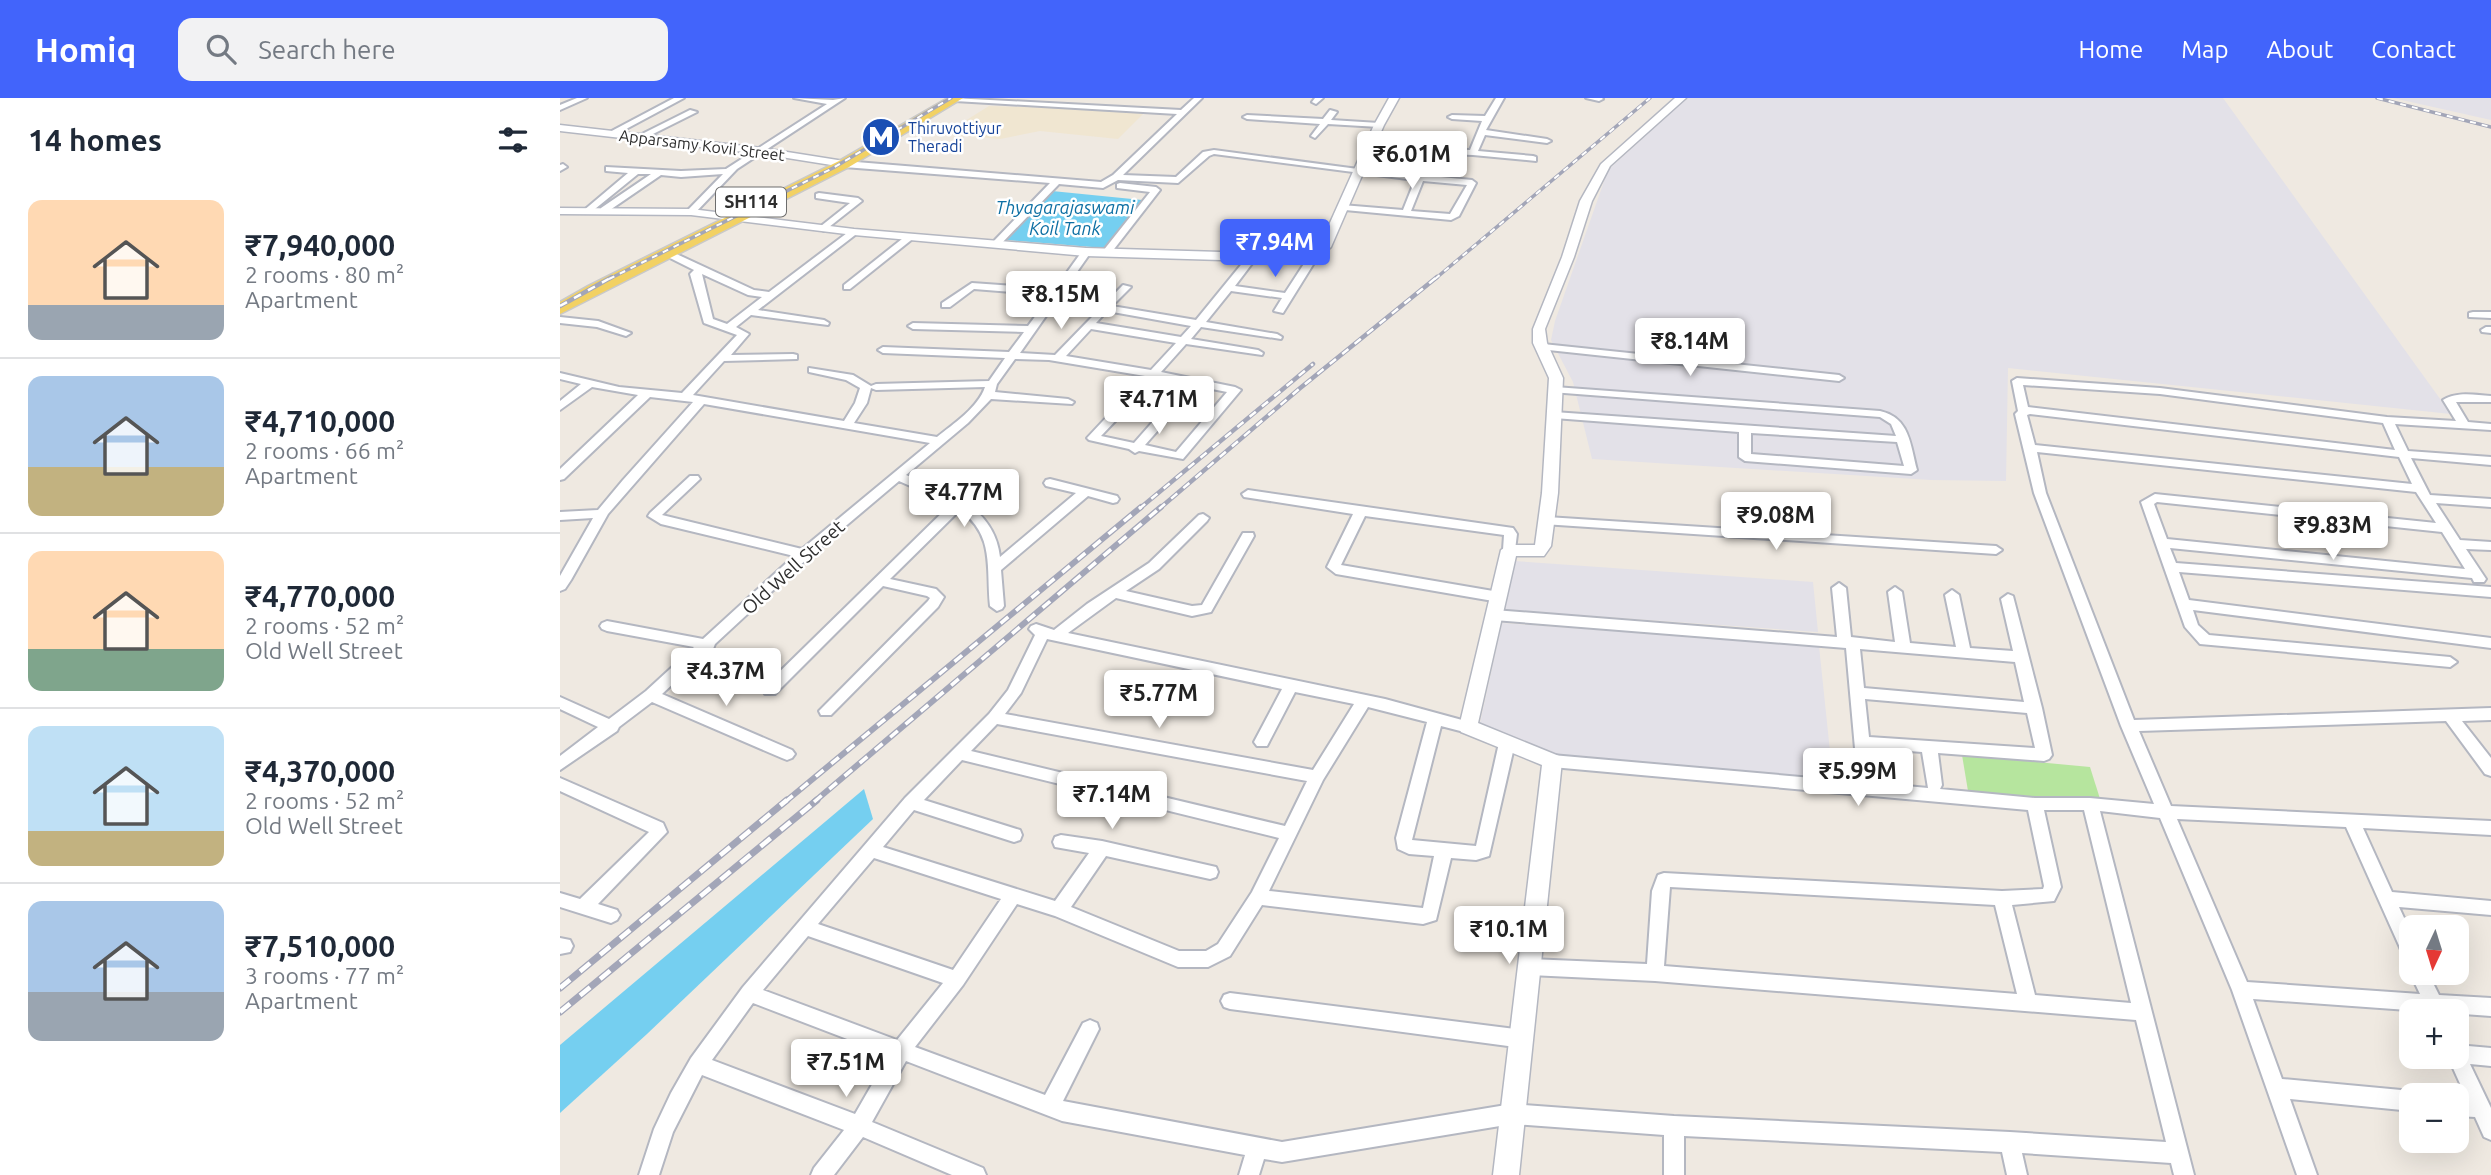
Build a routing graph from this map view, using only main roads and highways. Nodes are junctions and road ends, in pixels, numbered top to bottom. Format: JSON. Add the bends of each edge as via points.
{"nodes":[{"id":1,"x":936,"y":98,"type":"edge"},
{"id":2,"x":956,"y":98,"type":"edge"},
{"id":3,"x":560,"y":293,"type":"edge"},
{"id":4,"x":560,"y":309,"type":"edge"}],
"edges":[{"from":1,"to":3,"type":"main road","number":"SH114","via":[[725,215]]},
{"from":2,"to":4,"type":"main road","number":"SH114","via":[[844,164]]}]}
